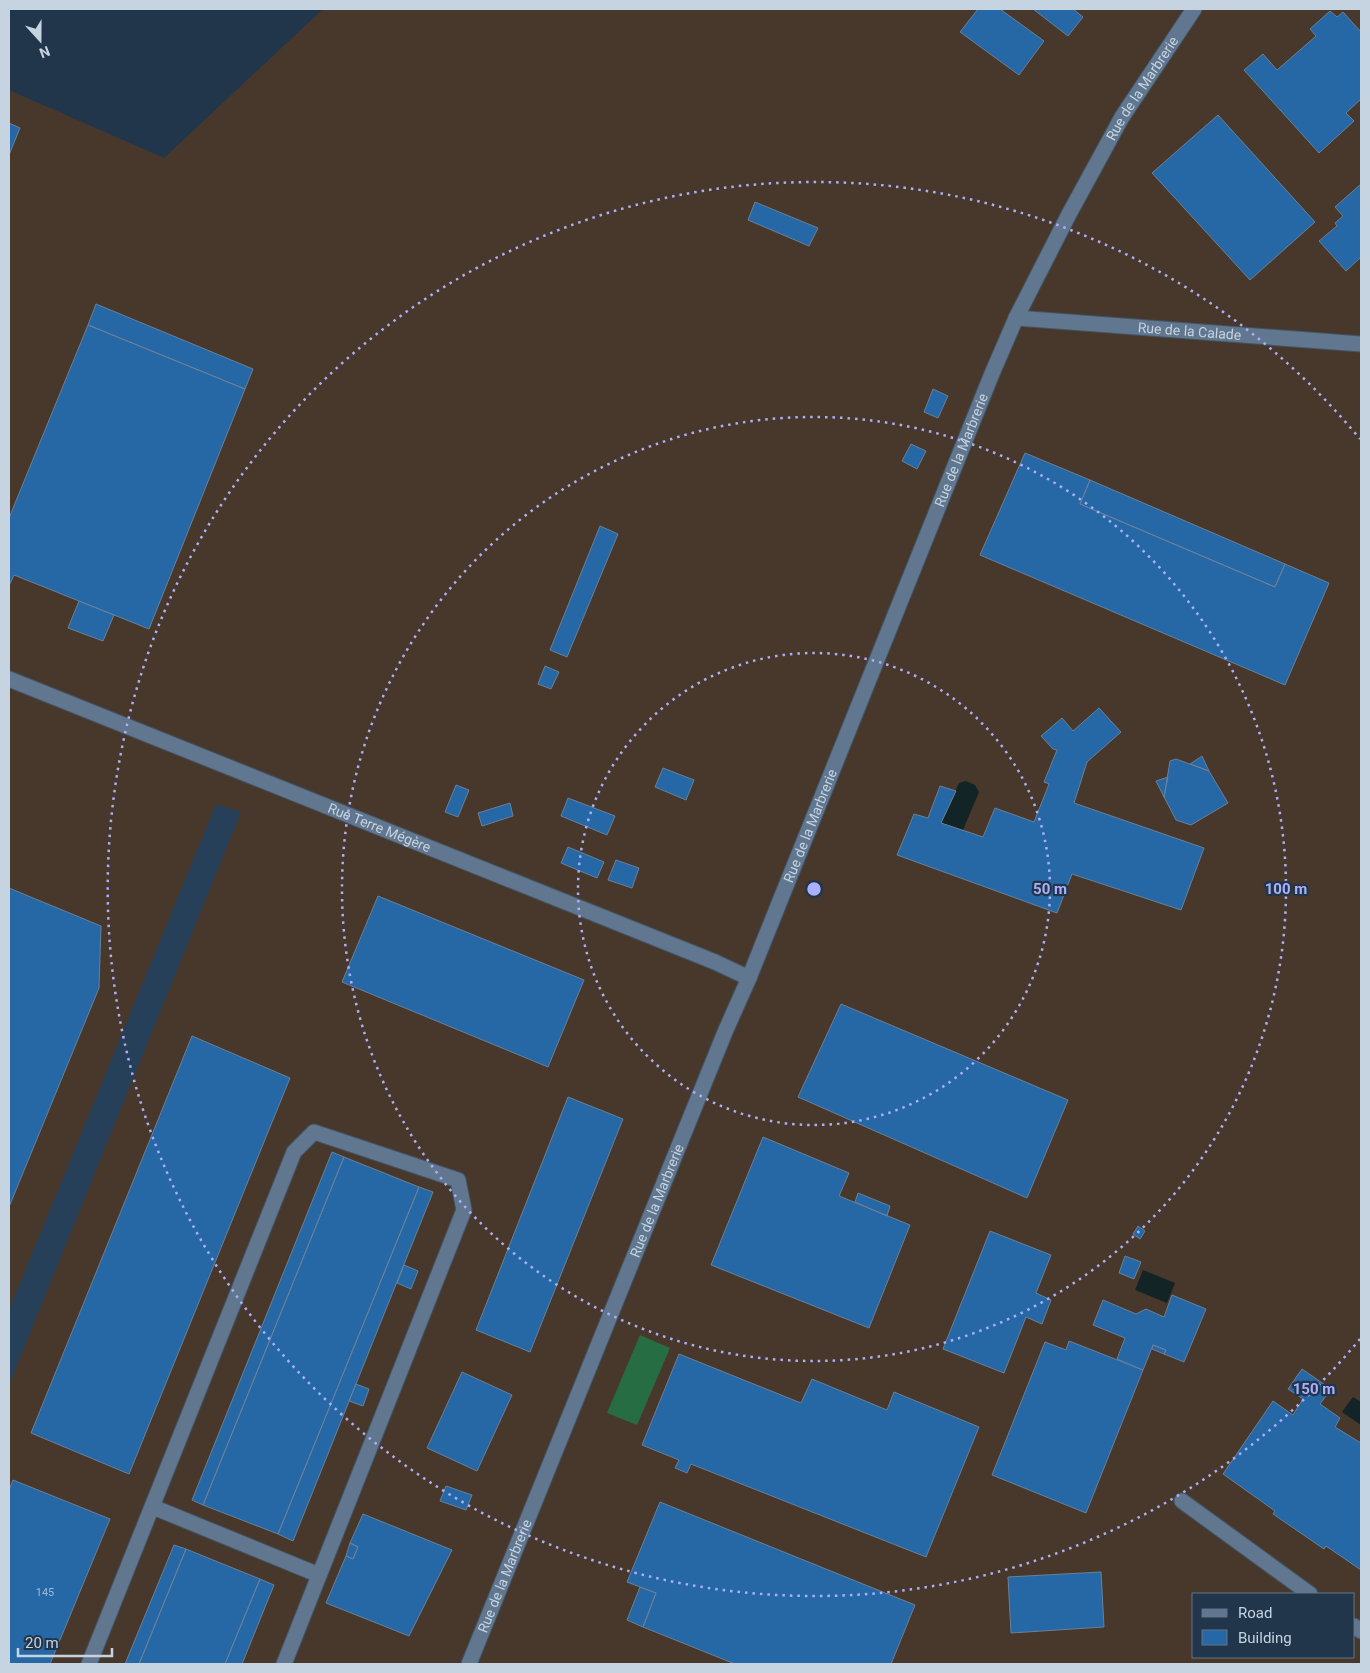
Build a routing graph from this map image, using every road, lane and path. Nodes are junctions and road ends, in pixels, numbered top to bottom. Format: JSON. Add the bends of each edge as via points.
{"nodes":[{"id":1,"x":1194,"y":9,"type":"edge"},
{"id":2,"x":1016,"y":318,"type":"junction"},
{"id":3,"x":1361,"y":344,"type":"edge"},
{"id":4,"x":9,"y":679,"type":"edge"},
{"id":5,"x":749,"y":978,"type":"junction"},
{"id":6,"x":1182,"y":1501,"type":"dead end"},
{"id":7,"x":153,"y":1507,"type":"junction"},
{"id":8,"x":319,"y":1575,"type":"junction"},
{"id":9,"x":1309,"y":1593,"type":"edge"},
{"id":10,"x":90,"y":1664,"type":"edge"},
{"id":11,"x":284,"y":1664,"type":"edge"},
{"id":12,"x":469,"y":1664,"type":"edge"}],
"edges":[{"from":1,"to":2,"type":"street","name":"Rue de la Marbrerie","via":[[1122,117]]},
{"from":2,"to":3,"type":"street","name":"Rue de la Calade"},
{"from":2,"to":5,"type":"street","name":"Rue de la Marbrerie"},
{"from":4,"to":5,"type":"street","name":"Rue Terre Mégère","via":[[697,954]]},
{"from":5,"to":12,"type":"street","name":"Rue de la Marbrerie"},
{"from":6,"to":9,"type":"street"},
{"from":7,"to":8,"type":"street"},
{"from":7,"to":8,"type":"street","via":[[294,1152],[314,1132],[458,1180],[464,1210]]},
{"from":7,"to":10,"type":"street"},
{"from":8,"to":11,"type":"street"}]}
